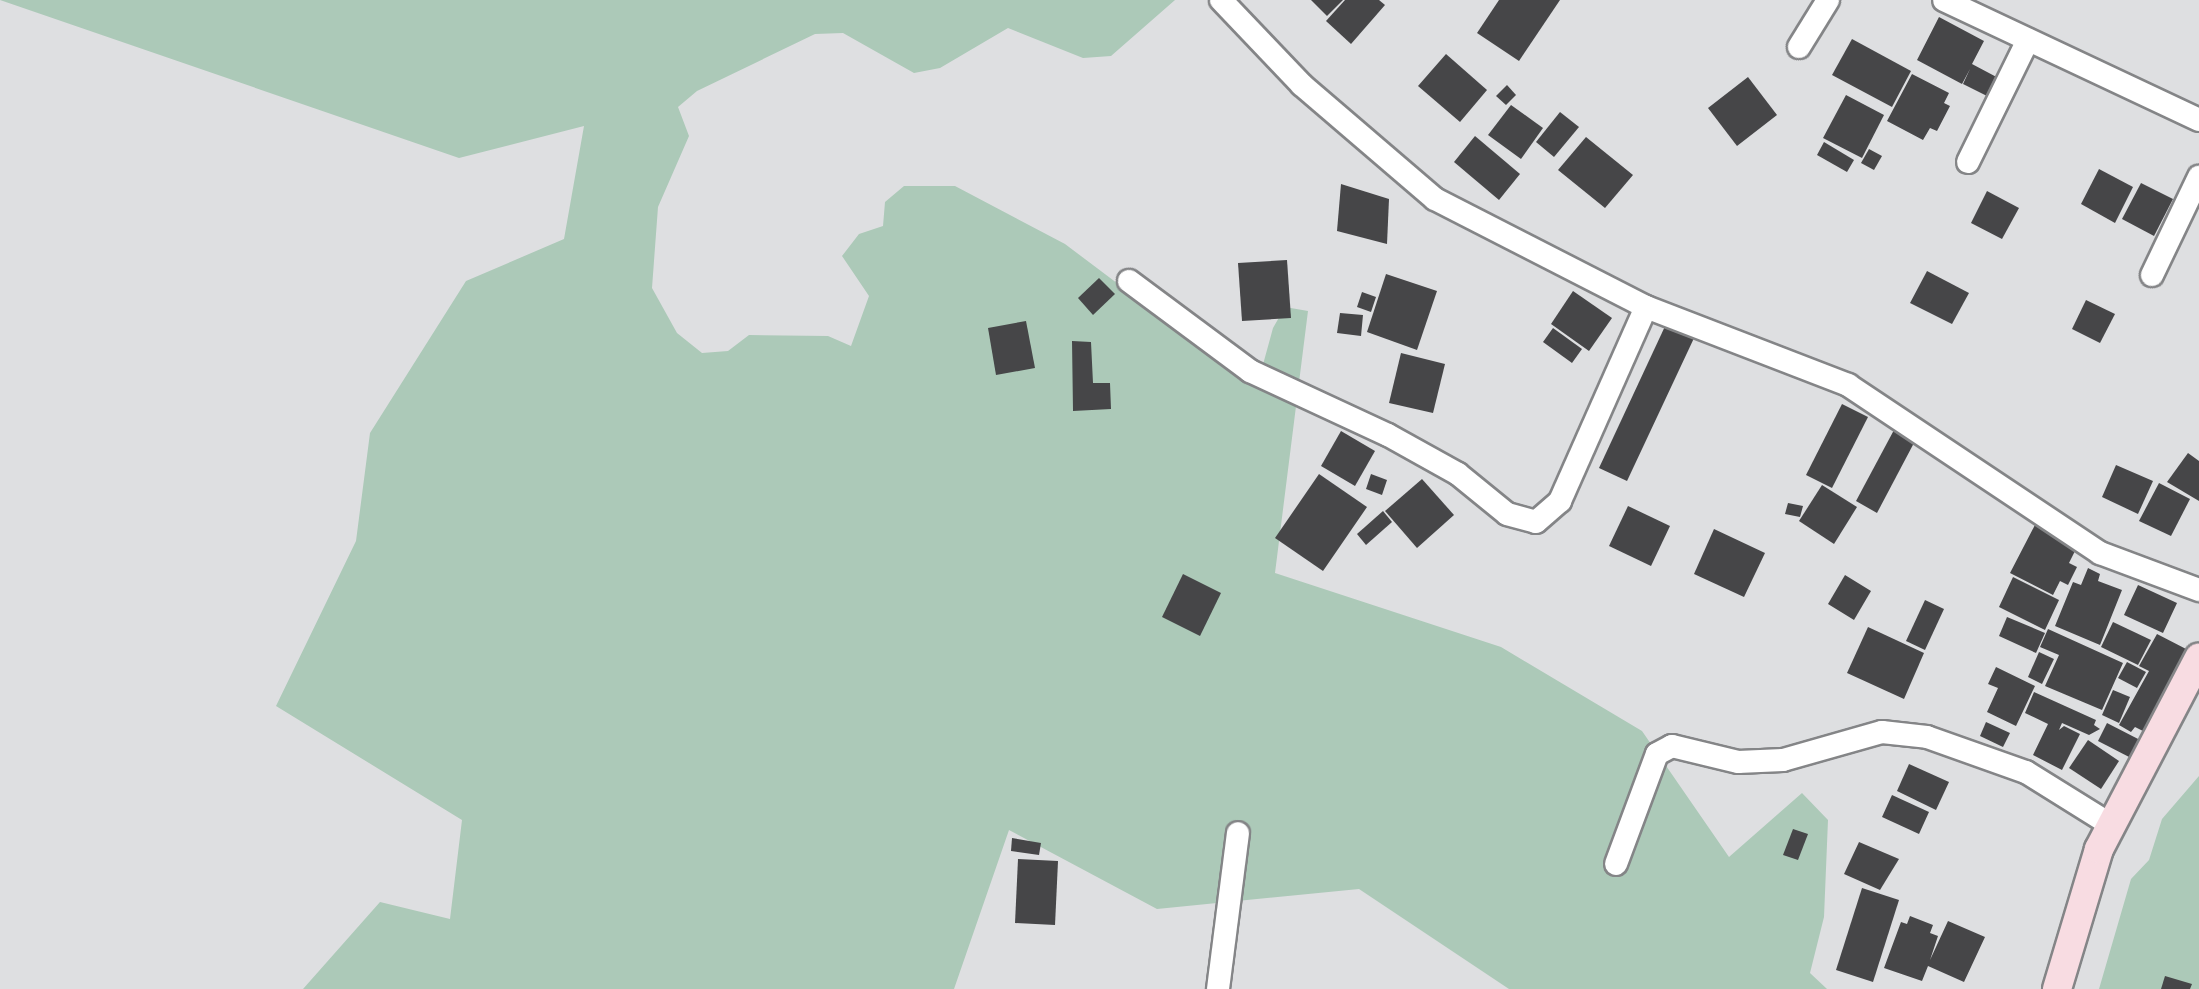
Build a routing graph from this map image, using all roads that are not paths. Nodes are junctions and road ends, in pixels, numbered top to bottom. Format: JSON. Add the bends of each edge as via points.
{"nodes":[{"id":1,"x":1221,"y":0,"type":"edge"},
{"id":2,"x":1828,"y":0,"type":"edge"},
{"id":3,"x":1944,"y":0,"type":"edge"},
{"id":4,"x":2028,"y":40,"type":"junction"},
{"id":5,"x":1799,"y":47,"type":"dead end"},
{"id":6,"x":2199,"y":120,"type":"edge"},
{"id":7,"x":1968,"y":162,"type":"dead end"},
{"id":8,"x":2199,"y":177,"type":"edge"},
{"id":9,"x":2152,"y":275,"type":"dead end"},
{"id":10,"x":1129,"y":281,"type":"dead end"},
{"id":11,"x":1646,"y":307,"type":"junction"},
{"id":12,"x":2199,"y":590,"type":"edge"},
{"id":13,"x":2199,"y":658,"type":"edge"},
{"id":14,"x":2111,"y":825,"type":"junction"},
{"id":15,"x":1238,"y":833,"type":"dead end"},
{"id":16,"x":1616,"y":864,"type":"dead end"},
{"id":17,"x":1218,"y":989,"type":"edge"},
{"id":18,"x":2057,"y":989,"type":"edge"}],
"edges":[{"from":1,"to":11,"type":"street","via":[[1302,85],[1435,199]]},
{"from":2,"to":5,"type":"street"},
{"from":3,"to":4,"type":"street"},
{"from":4,"to":6,"type":"street"},
{"from":4,"to":7,"type":"street"},
{"from":8,"to":9,"type":"street"},
{"from":10,"to":11,"type":"street","via":[[1250,371],[1388,435],[1458,474],[1507,514],[1536,522],[1560,501]]},
{"from":11,"to":12,"type":"street","via":[[1848,385],[2100,553]]},
{"from":13,"to":14,"type":"main road"},
{"from":14,"to":16,"type":"street","via":[[2026,772],[1927,737],[1882,732],[1783,760],[1738,762],[1672,746],[1657,754]]},
{"from":14,"to":18,"type":"main road"},
{"from":15,"to":17,"type":"street"}]}
